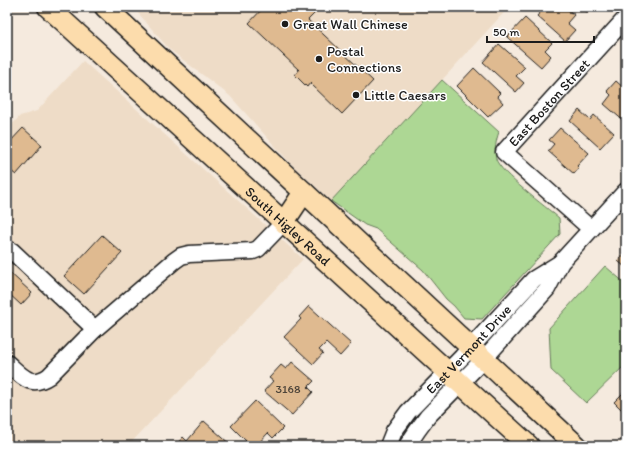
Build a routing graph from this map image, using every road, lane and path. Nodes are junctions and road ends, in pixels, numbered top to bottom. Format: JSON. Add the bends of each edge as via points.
{"nodes":[{"id":1,"x":48,"y":7,"type":"edge"},
{"id":2,"x":105,"y":7,"type":"edge"},
{"id":3,"x":626,"y":18,"type":"edge"},
{"id":4,"x":626,"y":191,"type":"edge"},
{"id":5,"x":304,"y":192,"type":"junction"},
{"id":6,"x":284,"y":222,"type":"junction"},
{"id":7,"x":591,"y":229,"type":"junction"},
{"id":8,"x":7,"y":249,"type":"edge"},
{"id":9,"x":95,"y":328,"type":"junction"},
{"id":10,"x":477,"y":354,"type":"junction"},
{"id":11,"x":7,"y":363,"type":"edge"},
{"id":12,"x":454,"y":377,"type":"junction"},
{"id":13,"x":388,"y":446,"type":"edge"},
{"id":14,"x":407,"y":446,"type":"edge"},
{"id":15,"x":529,"y":446,"type":"edge"},
{"id":16,"x":577,"y":446,"type":"edge"}],
"edges":[{"from":1,"to":6,"type":"main road","name":"South Higley Road"},
{"from":2,"to":5,"type":"main road"},
{"from":3,"to":7,"type":"street","name":"East Boston Street","via":[[504,152]]},
{"from":4,"to":7,"type":"street","name":"East Vermont Drive"},
{"from":5,"to":6,"type":"main road"},
{"from":5,"to":10,"type":"main road"},
{"from":6,"to":9,"type":"street","via":[[253,251],[181,256]]},
{"from":6,"to":12,"type":"main road","name":"South Higley Road"},
{"from":7,"to":10,"type":"street","name":"East Vermont Drive","via":[[561,262],[547,289]]},
{"from":8,"to":9,"type":"street"},
{"from":9,"to":11,"type":"street","via":[[44,380],[27,380]]},
{"from":10,"to":12,"type":"street","name":"East Vermont Drive"},
{"from":10,"to":16,"type":"main road"},
{"from":12,"to":13,"type":"street","name":"East Vermont Drive","via":[[408,412],[394,431]]},
{"from":12,"to":14,"type":"street","name":"East Vermont Drive"},
{"from":12,"to":15,"type":"main road","name":"South Higley Road"}]}
